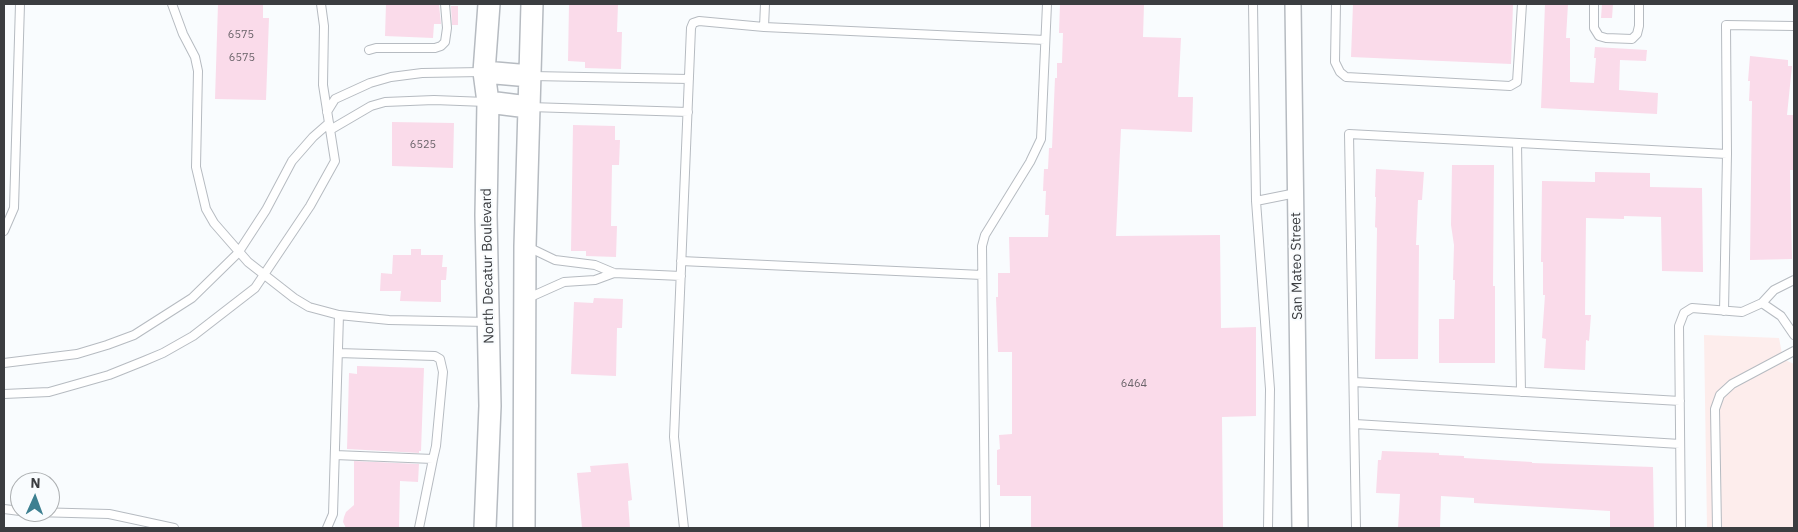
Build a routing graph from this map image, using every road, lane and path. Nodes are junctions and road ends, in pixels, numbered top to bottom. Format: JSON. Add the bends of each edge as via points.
{"nodes":[{"id":1,"x":20,"y":4,"type":"edge"},
{"id":2,"x":172,"y":4,"type":"edge"},
{"id":3,"x":321,"y":4,"type":"edge"},
{"id":4,"x":446,"y":4,"type":"edge"},
{"id":5,"x":489,"y":4,"type":"edge"},
{"id":6,"x":532,"y":4,"type":"edge"},
{"id":7,"x":765,"y":4,"type":"edge"},
{"id":8,"x":1047,"y":4,"type":"edge"},
{"id":9,"x":1253,"y":4,"type":"edge"},
{"id":10,"x":1293,"y":4,"type":"edge"},
{"id":11,"x":1336,"y":4,"type":"edge"},
{"id":12,"x":1522,"y":4,"type":"edge"},
{"id":13,"x":1594,"y":4,"type":"edge"},
{"id":14,"x":1640,"y":4,"type":"edge"},
{"id":15,"x":1794,"y":26,"type":"edge"},
{"id":16,"x":764,"y":27,"type":"junction"},
{"id":17,"x":1045,"y":40,"type":"junction"},
{"id":18,"x":369,"y":50,"type":"dead end"},
{"id":19,"x":484,"y":72,"type":"junction"},
{"id":20,"x":530,"y":76,"type":"junction"},
{"id":21,"x":689,"y":79,"type":"junction"},
{"id":22,"x":488,"y":102,"type":"junction"},
{"id":23,"x":528,"y":107,"type":"junction"},
{"id":24,"x":327,"y":112,"type":"junction"},
{"id":25,"x":688,"y":112,"type":"junction"},
{"id":26,"x":330,"y":127,"type":"junction"},
{"id":27,"x":1517,"y":143,"type":"junction"},
{"id":28,"x":1727,"y":154,"type":"junction"},
{"id":29,"x":1296,"y":193,"type":"junction"},
{"id":30,"x":1256,"y":201,"type":"junction"},
{"id":31,"x":4,"y":232,"type":"edge"},
{"id":32,"x":525,"y":246,"type":"junction"},
{"id":33,"x":238,"y":252,"type":"junction"},
{"id":34,"x":681,"y":261,"type":"junction"},
{"id":35,"x":614,"y":273,"type":"junction"},
{"id":36,"x":263,"y":275,"type":"junction"},
{"id":37,"x":982,"y":275,"type":"junction"},
{"id":38,"x":681,"y":276,"type":"junction"},
{"id":39,"x":1794,"y":280,"type":"edge"},
{"id":40,"x":524,"y":300,"type":"junction"},
{"id":41,"x":1762,"y":303,"type":"junction"},
{"id":42,"x":1724,"y":311,"type":"junction"},
{"id":43,"x":339,"y":316,"type":"junction"},
{"id":44,"x":489,"y":322,"type":"junction"},
{"id":45,"x":1794,"y":335,"type":"edge"},
{"id":46,"x":1794,"y":351,"type":"edge"},
{"id":47,"x":338,"y":353,"type":"junction"},
{"id":48,"x":4,"y":363,"type":"edge"},
{"id":49,"x":1354,"y":382,"type":"junction"},
{"id":50,"x":1521,"y":392,"type":"junction"},
{"id":51,"x":4,"y":394,"type":"edge"},
{"id":52,"x":1680,"y":401,"type":"junction"},
{"id":53,"x":1355,"y":424,"type":"junction"},
{"id":54,"x":1680,"y":444,"type":"junction"},
{"id":55,"x":335,"y":455,"type":"junction"},
{"id":56,"x":432,"y":459,"type":"junction"},
{"id":57,"x":60,"y":513,"type":"edge"},
{"id":58,"x":174,"y":528,"type":"edge"},
{"id":59,"x":327,"y":528,"type":"edge"},
{"id":60,"x":419,"y":528,"type":"edge"},
{"id":61,"x":485,"y":528,"type":"edge"},
{"id":62,"x":524,"y":528,"type":"edge"},
{"id":63,"x":684,"y":528,"type":"edge"},
{"id":64,"x":985,"y":528,"type":"edge"},
{"id":65,"x":1268,"y":528,"type":"edge"},
{"id":66,"x":1300,"y":528,"type":"edge"},
{"id":67,"x":1356,"y":528,"type":"edge"},
{"id":68,"x":1681,"y":528,"type":"edge"},
{"id":69,"x":1717,"y":528,"type":"edge"}],
"edges":[{"from":1,"to":31,"type":"lane","via":[[14,208]]},
{"from":2,"to":33,"type":"lane","via":[[198,70],[196,167],[206,208]]},
{"from":3,"to":24,"type":"lane"},
{"from":4,"to":18,"type":"lane","via":[[447,28],[445,42],[441,46]]},
{"from":5,"to":19,"type":"main road","name":"North Decatur Boulevard"},
{"from":6,"to":20,"type":"main road"},
{"from":7,"to":16,"type":"lane"},
{"from":8,"to":17,"type":"lane"},
{"from":9,"to":30,"type":"lane"},
{"from":10,"to":29,"type":"street","name":"San Mateo Street"},
{"from":11,"to":12,"type":"lane","via":[[1335,62],[1346,77],[1510,86],[1517,82]]},
{"from":13,"to":14,"type":"lane","via":[[1594,28],[1599,36],[1632,39],[1639,26]]},
{"from":15,"to":28,"type":"lane","via":[[1726,25]]},
{"from":16,"to":17,"type":"lane"},
{"from":16,"to":21,"type":"lane","via":[[693,23],[690,28]]},
{"from":17,"to":37,"type":"lane","via":[[1041,139],[986,235],[982,246]]},
{"from":19,"to":20,"type":"main road"},
{"from":19,"to":22,"type":"main road","name":"North Decatur Boulevard"},
{"from":19,"to":24,"type":"lane","via":[[422,72],[391,77],[335,99]]},
{"from":20,"to":21,"type":"lane"},
{"from":20,"to":23,"type":"main road"},
{"from":21,"to":25,"type":"lane"},
{"from":22,"to":23,"type":"main road"},
{"from":22,"to":26,"type":"lane","via":[[385,102]]},
{"from":22,"to":44,"type":"main road","name":"North Decatur Boulevard","via":[[486,215]]},
{"from":23,"to":25,"type":"lane"},
{"from":23,"to":32,"type":"main road"},
{"from":24,"to":26,"type":"lane"},
{"from":25,"to":34,"type":"lane"},
{"from":26,"to":33,"type":"lane","via":[[313,138],[292,161],[266,210]]},
{"from":26,"to":36,"type":"lane","via":[[335,161],[310,206]]},
{"from":27,"to":28,"type":"lane"},
{"from":27,"to":49,"type":"lane","via":[[1349,134]]},
{"from":27,"to":50,"type":"lane"},
{"from":28,"to":42,"type":"lane"},
{"from":29,"to":30,"type":"lane"},
{"from":29,"to":66,"type":"street","name":"San Mateo Street"},
{"from":30,"to":65,"type":"lane","via":[[1270,390]]},
{"from":32,"to":35,"type":"lane","via":[[555,260],[595,265]]},
{"from":32,"to":40,"type":"main road"},
{"from":33,"to":36,"type":"lane"},
{"from":33,"to":48,"type":"lane","via":[[192,298],[134,335],[77,354]]},
{"from":34,"to":37,"type":"lane"},
{"from":34,"to":38,"type":"lane"},
{"from":35,"to":38,"type":"lane"},
{"from":35,"to":40,"type":"lane","via":[[595,280],[564,282]]},
{"from":36,"to":43,"type":"lane","via":[[309,307]]},
{"from":36,"to":51,"type":"lane","via":[[255,288],[230,308],[193,336],[163,353],[109,375],[49,392]]},
{"from":37,"to":64,"type":"lane"},
{"from":38,"to":63,"type":"lane","via":[[674,437]]},
{"from":39,"to":41,"type":"lane","via":[[1774,290]]},
{"from":40,"to":62,"type":"main road"},
{"from":41,"to":42,"type":"lane","via":[[1742,312]]},
{"from":41,"to":45,"type":"lane","via":[[1781,316]]},
{"from":42,"to":52,"type":"lane","via":[[1692,308],[1684,313],[1679,326]]},
{"from":43,"to":44,"type":"lane"},
{"from":43,"to":47,"type":"lane"},
{"from":44,"to":61,"type":"main road","name":"North Decatur Boulevard"},
{"from":46,"to":69,"type":"lane","via":[[1732,384],[1720,395],[1715,409]]},
{"from":47,"to":55,"type":"lane"},
{"from":47,"to":56,"type":"lane","via":[[435,356],[440,359],[443,372]]},
{"from":49,"to":50,"type":"lane"},
{"from":49,"to":53,"type":"lane"},
{"from":50,"to":52,"type":"lane"},
{"from":52,"to":54,"type":"lane"},
{"from":53,"to":54,"type":"lane"},
{"from":53,"to":67,"type":"lane"},
{"from":54,"to":68,"type":"lane"},
{"from":55,"to":56,"type":"lane"},
{"from":55,"to":59,"type":"lane","via":[[333,514]]},
{"from":56,"to":60,"type":"lane"},
{"from":57,"to":58,"type":"lane","via":[[109,514]]}]}
